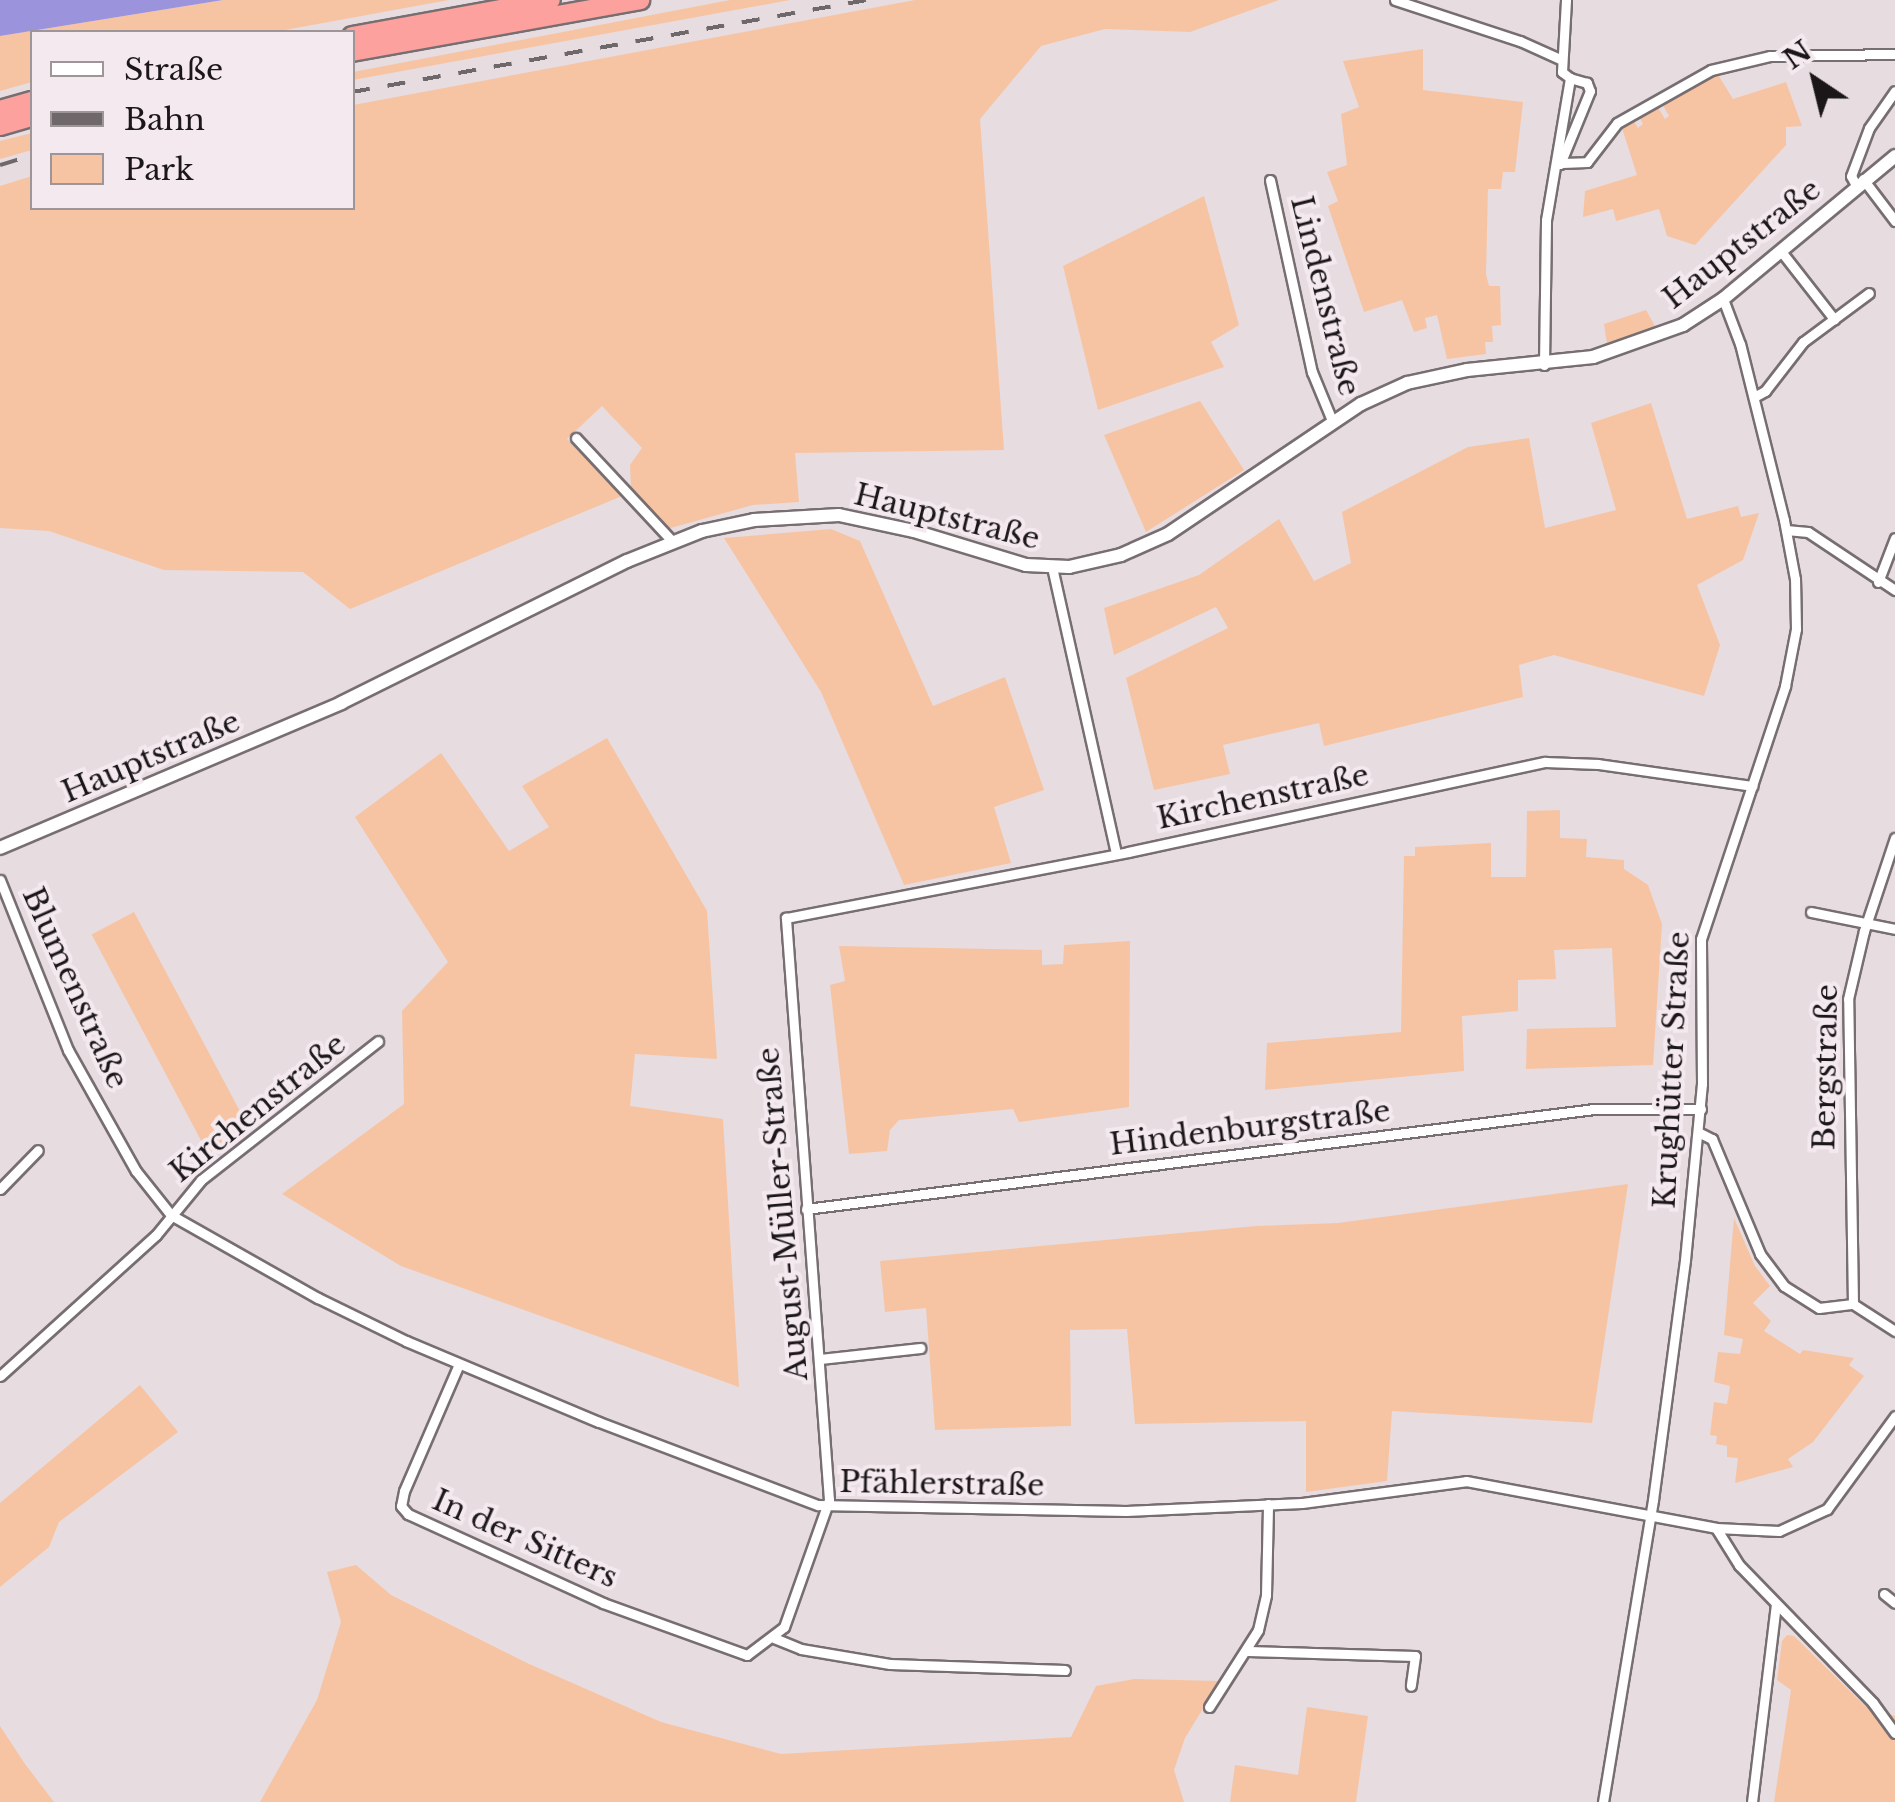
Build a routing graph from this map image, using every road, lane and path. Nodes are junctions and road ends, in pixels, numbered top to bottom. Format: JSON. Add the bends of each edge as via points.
{"nodes":[{"id":1,"x":551,"y":0,"type":"edge"},
{"id":2,"x":640,"y":0,"type":"edge"},
{"id":3,"x":1396,"y":0,"type":"edge"},
{"id":4,"x":1566,"y":0,"type":"edge"},
{"id":5,"x":355,"y":35,"type":"edge"},
{"id":6,"x":355,"y":51,"type":"edge"},
{"id":7,"x":1895,"y":54,"type":"edge"},
{"id":8,"x":1562,"y":60,"type":"junction"},
{"id":9,"x":1570,"y":78,"type":"junction"},
{"id":10,"x":1895,"y":91,"type":"edge"},
{"id":11,"x":30,"y":102,"type":"edge"},
{"id":12,"x":0,"y":110,"type":"edge"},
{"id":13,"x":30,"y":118,"type":"edge"},
{"id":14,"x":0,"y":126,"type":"edge"},
{"id":15,"x":1895,"y":156,"type":"edge"},
{"id":16,"x":1560,"y":164,"type":"junction"},
{"id":17,"x":1270,"y":180,"type":"dead end"},
{"id":18,"x":1860,"y":182,"type":"junction"},
{"id":19,"x":1895,"y":221,"type":"edge"},
{"id":20,"x":1780,"y":250,"type":"junction"},
{"id":21,"x":1869,"y":294,"type":"dead end"},
{"id":22,"x":1723,"y":299,"type":"junction"},
{"id":23,"x":1834,"y":319,"type":"junction"},
{"id":24,"x":1544,"y":365,"type":"junction"},
{"id":25,"x":1754,"y":396,"type":"junction"},
{"id":26,"x":1333,"y":423,"type":"junction"},
{"id":27,"x":576,"y":438,"type":"dead end"},
{"id":28,"x":1786,"y":530,"type":"junction"},
{"id":29,"x":1895,"y":538,"type":"edge"},
{"id":30,"x":672,"y":541,"type":"junction"},
{"id":31,"x":1052,"y":568,"type":"junction"},
{"id":32,"x":1878,"y":582,"type":"junction"},
{"id":33,"x":1895,"y":590,"type":"edge"},
{"id":34,"x":1752,"y":786,"type":"junction"},
{"id":35,"x":1895,"y":838,"type":"edge"},
{"id":36,"x":0,"y":848,"type":"edge"},
{"id":37,"x":1116,"y":854,"type":"junction"},
{"id":38,"x":0,"y":880,"type":"edge"},
{"id":39,"x":1811,"y":912,"type":"dead end"},
{"id":40,"x":786,"y":918,"type":"joint"},
{"id":41,"x":1866,"y":925,"type":"junction"},
{"id":42,"x":1895,"y":929,"type":"edge"},
{"id":43,"x":378,"y":1041,"type":"dead end"},
{"id":44,"x":1700,"y":1109,"type":"junction"},
{"id":45,"x":1698,"y":1132,"type":"junction"},
{"id":46,"x":38,"y":1150,"type":"dead end"},
{"id":47,"x":0,"y":1189,"type":"edge"},
{"id":48,"x":806,"y":1209,"type":"junction"},
{"id":49,"x":171,"y":1215,"type":"junction"},
{"id":50,"x":1853,"y":1304,"type":"junction"},
{"id":51,"x":1895,"y":1331,"type":"edge"},
{"id":52,"x":920,"y":1348,"type":"dead end"},
{"id":53,"x":820,"y":1359,"type":"junction"},
{"id":54,"x":460,"y":1364,"type":"junction"},
{"id":55,"x":0,"y":1376,"type":"edge"},
{"id":56,"x":1895,"y":1416,"type":"edge"},
{"id":57,"x":1268,"y":1504,"type":"junction"},
{"id":58,"x":828,"y":1508,"type":"junction"},
{"id":59,"x":1650,"y":1514,"type":"junction"},
{"id":60,"x":1716,"y":1528,"type":"junction"},
{"id":61,"x":1884,"y":1594,"type":"dead end"},
{"id":62,"x":1895,"y":1603,"type":"edge"},
{"id":63,"x":1776,"y":1604,"type":"junction"},
{"id":64,"x":774,"y":1638,"type":"junction"},
{"id":65,"x":1248,"y":1651,"type":"junction"},
{"id":66,"x":1066,"y":1670,"type":"dead end"},
{"id":67,"x":1411,"y":1686,"type":"dead end"},
{"id":68,"x":1209,"y":1707,"type":"dead end"},
{"id":69,"x":1895,"y":1733,"type":"edge"},
{"id":70,"x":1603,"y":1802,"type":"edge"},
{"id":71,"x":1752,"y":1802,"type":"edge"}],
"edges":[{"from":1,"to":5,"type":"highway"},
{"from":2,"to":6,"type":"highway"},
{"from":3,"to":8,"type":"street"},
{"from":4,"to":8,"type":"street"},
{"from":7,"to":16,"type":"street","via":[[1770,56],[1711,70],[1617,123],[1587,162]]},
{"from":8,"to":9,"type":"street"},
{"from":9,"to":16,"type":"street"},
{"from":9,"to":16,"type":"street","via":[[1590,90]]},
{"from":10,"to":18,"type":"street","via":[[1869,128],[1852,176]]},
{"from":11,"to":12,"type":"highway"},
{"from":13,"to":14,"type":"highway"},
{"from":15,"to":18,"type":"main road","name":"Hauptstraße"},
{"from":16,"to":24,"type":"street","via":[[1546,220]]},
{"from":17,"to":26,"type":"street","name":"Lindenstraße","via":[[1312,372]]},
{"from":18,"to":19,"type":"street"},
{"from":18,"to":20,"type":"main road","name":"Hauptstraße"},
{"from":20,"to":22,"type":"main road","name":"Hauptstraße"},
{"from":20,"to":23,"type":"street"},
{"from":21,"to":23,"type":"street"},
{"from":22,"to":24,"type":"main road","name":"Hauptstraße","via":[[1644,342]]},
{"from":22,"to":25,"type":"street","name":"Krughütter Straße"},
{"from":23,"to":25,"type":"street"},
{"from":24,"to":26,"type":"main road","name":"Hauptstraße","via":[[1466,370],[1408,384]]},
{"from":25,"to":28,"type":"street","name":"Krughütter Straße"},
{"from":26,"to":31,"type":"main road","name":"Hauptstraße","via":[[1158,540],[1100,562]]},
{"from":27,"to":30,"type":"street"},
{"from":28,"to":32,"type":"street","via":[[1808,532]]},
{"from":28,"to":34,"type":"street","name":"Krughütter Straße","via":[[1796,628]]},
{"from":29,"to":32,"type":"street"},
{"from":30,"to":31,"type":"main road","name":"Hauptstraße","via":[[728,524],[839,515]]},
{"from":30,"to":36,"type":"main road","name":"Hauptstraße","via":[[341,703]]},
{"from":31,"to":37,"type":"street"},
{"from":32,"to":33,"type":"street"},
{"from":34,"to":37,"type":"street","name":"Kirchenstraße","via":[[1545,762]]},
{"from":34,"to":44,"type":"street","name":"Krughütter Straße","via":[[1701,939]]},
{"from":35,"to":41,"type":"street","name":"Bergstraße"},
{"from":37,"to":40,"type":"street","name":"Kirchenstraße"},
{"from":38,"to":49,"type":"street","name":"Blumenstraße","via":[[68,1050],[136,1172]]},
{"from":39,"to":41,"type":"street"},
{"from":40,"to":48,"type":"street","name":"August-Müller-Straße"},
{"from":41,"to":42,"type":"street"},
{"from":41,"to":50,"type":"street","name":"Bergstraße","via":[[1848,998],[1846,1038]]},
{"from":43,"to":49,"type":"street","name":"Kirchenstraße","via":[[201,1180]]},
{"from":44,"to":45,"type":"street","name":"Krughütter Straße"},
{"from":44,"to":48,"type":"street","name":"Hindenburgstraße","via":[[1594,1110]]},
{"from":45,"to":50,"type":"street","via":[[1712,1139],[1760,1254],[1784,1286],[1819,1308]]},
{"from":45,"to":59,"type":"street","name":"Krughütter Straße"},
{"from":46,"to":47,"type":"street"},
{"from":48,"to":53,"type":"street","name":"August-Müller-Straße"},
{"from":49,"to":54,"type":"street","name":"Pfählerstraße","via":[[318,1298]]},
{"from":49,"to":55,"type":"street","name":"Kirchenstraße"},
{"from":50,"to":51,"type":"street"},
{"from":52,"to":53,"type":"street"},
{"from":53,"to":58,"type":"street","name":"August-Müller-Straße"},
{"from":54,"to":58,"type":"street","name":"Pfählerstraße"},
{"from":54,"to":64,"type":"street","name":"In der Sitters","via":[[404,1492],[401,1506],[408,1514],[603,1603],[737,1652],[748,1655]]},
{"from":56,"to":60,"type":"street","name":"Pfählerstraße","via":[[1842,1494],[1818,1516],[1779,1532]]},
{"from":57,"to":58,"type":"street","name":"Pfählerstraße","via":[[1126,1511]]},
{"from":57,"to":59,"type":"street","name":"Pfählerstraße","via":[[1466,1482]]},
{"from":57,"to":65,"type":"street","via":[[1266,1595]]},
{"from":58,"to":64,"type":"street","via":[[794,1609]]},
{"from":59,"to":60,"type":"street","name":"Pfählerstraße"},
{"from":59,"to":70,"type":"street","name":"Krughütter Straße"},
{"from":60,"to":63,"type":"street"},
{"from":61,"to":62,"type":"street"},
{"from":63,"to":69,"type":"street"},
{"from":63,"to":71,"type":"street"},
{"from":64,"to":66,"type":"street","via":[[801,1650],[890,1664]]},
{"from":65,"to":67,"type":"street","via":[[1414,1656]]},
{"from":65,"to":68,"type":"street"}]}
